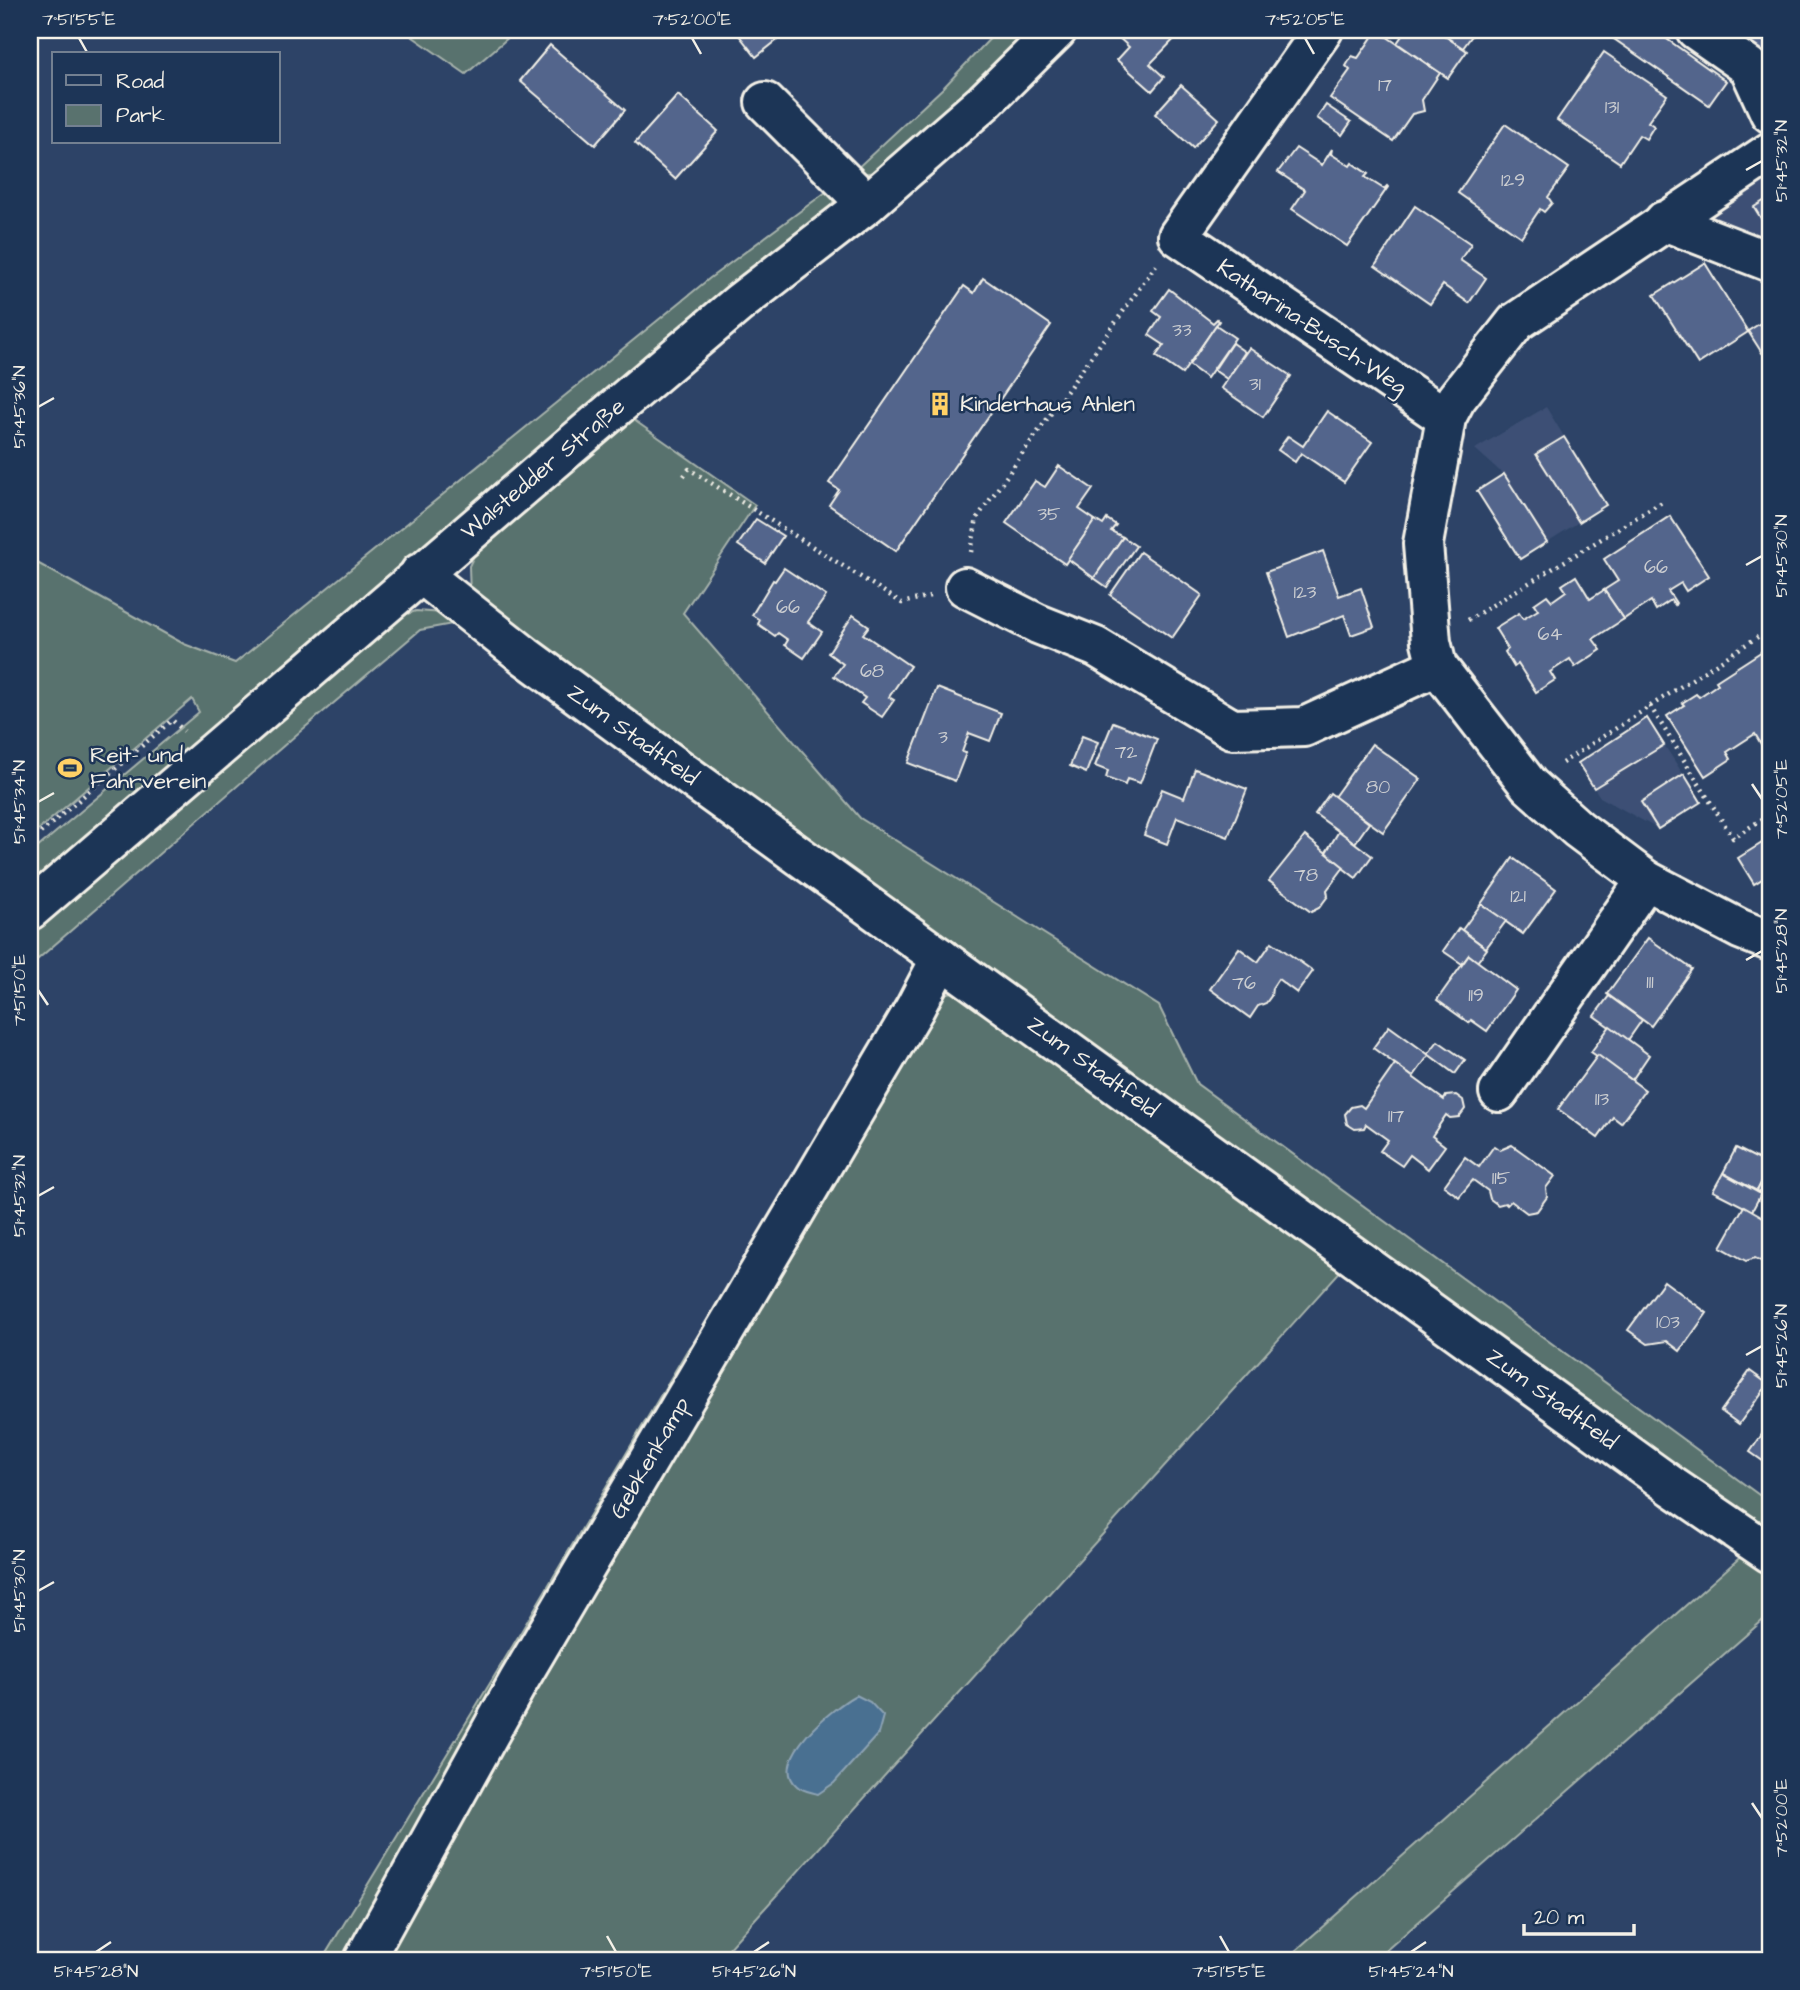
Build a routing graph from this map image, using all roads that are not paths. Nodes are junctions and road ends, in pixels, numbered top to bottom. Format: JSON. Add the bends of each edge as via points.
{"nodes":[{"id":1,"x":1057,"y":30,"type":"edge"},
{"id":2,"x":1323,"y":30,"type":"edge"},
{"id":3,"x":1696,"y":30,"type":"edge"},
{"id":4,"x":765,"y":102,"type":"dead end"},
{"id":5,"x":1770,"y":113,"type":"edge"},
{"id":6,"x":1770,"y":152,"type":"edge"},
{"id":7,"x":867,"y":204,"type":"junction"},
{"id":8,"x":1664,"y":221,"type":"junction"},
{"id":9,"x":1770,"y":262,"type":"edge"},
{"id":10,"x":1446,"y":418,"type":"junction"},
{"id":11,"x":420,"y":573,"type":"junction"},
{"id":12,"x":965,"y":587,"type":"road end"},
{"id":13,"x":1434,"y":654,"type":"junction"},
{"id":14,"x":1646,"y":880,"type":"junction"},
{"id":15,"x":30,"y":910,"type":"edge"},
{"id":16,"x":1770,"y":942,"type":"edge"},
{"id":17,"x":941,"y":958,"type":"junction"},
{"id":18,"x":1499,"y":1092,"type":"dead end"},
{"id":19,"x":1770,"y":1553,"type":"edge"},
{"id":20,"x":364,"y":1960,"type":"edge"}],
"edges":[{"from":1,"to":7,"type":"street","name":"Walstedder Straße","via":[[984,102]]},
{"from":2,"to":10,"type":"street","name":"Katharina-Busch-Weg","via":[[1178,236]]},
{"from":3,"to":5,"type":"street","via":[[1749,67]]},
{"from":4,"to":7,"type":"street"},
{"from":6,"to":8,"type":"street"},
{"from":7,"to":11,"type":"street","name":"Walstedder Straße","via":[[739,303]]},
{"from":8,"to":9,"type":"street"},
{"from":8,"to":10,"type":"street","via":[[1516,322]]},
{"from":10,"to":13,"type":"street","via":[[1423,544]]},
{"from":11,"to":15,"type":"street","name":"Walstedder Straße"},
{"from":11,"to":17,"type":"street","name":"Zum Stadtfeld","via":[[536,664]]},
{"from":12,"to":13,"type":"street","via":[[1096,647],[1232,729],[1304,727]]},
{"from":13,"to":14,"type":"street","via":[[1529,785]]},
{"from":14,"to":16,"type":"street"},
{"from":14,"to":18,"type":"street"},
{"from":17,"to":19,"type":"street","name":"Zum Stadtfeld"},
{"from":17,"to":20,"type":"street","name":"Gebkenkamp","via":[[518,1682]]}]}
